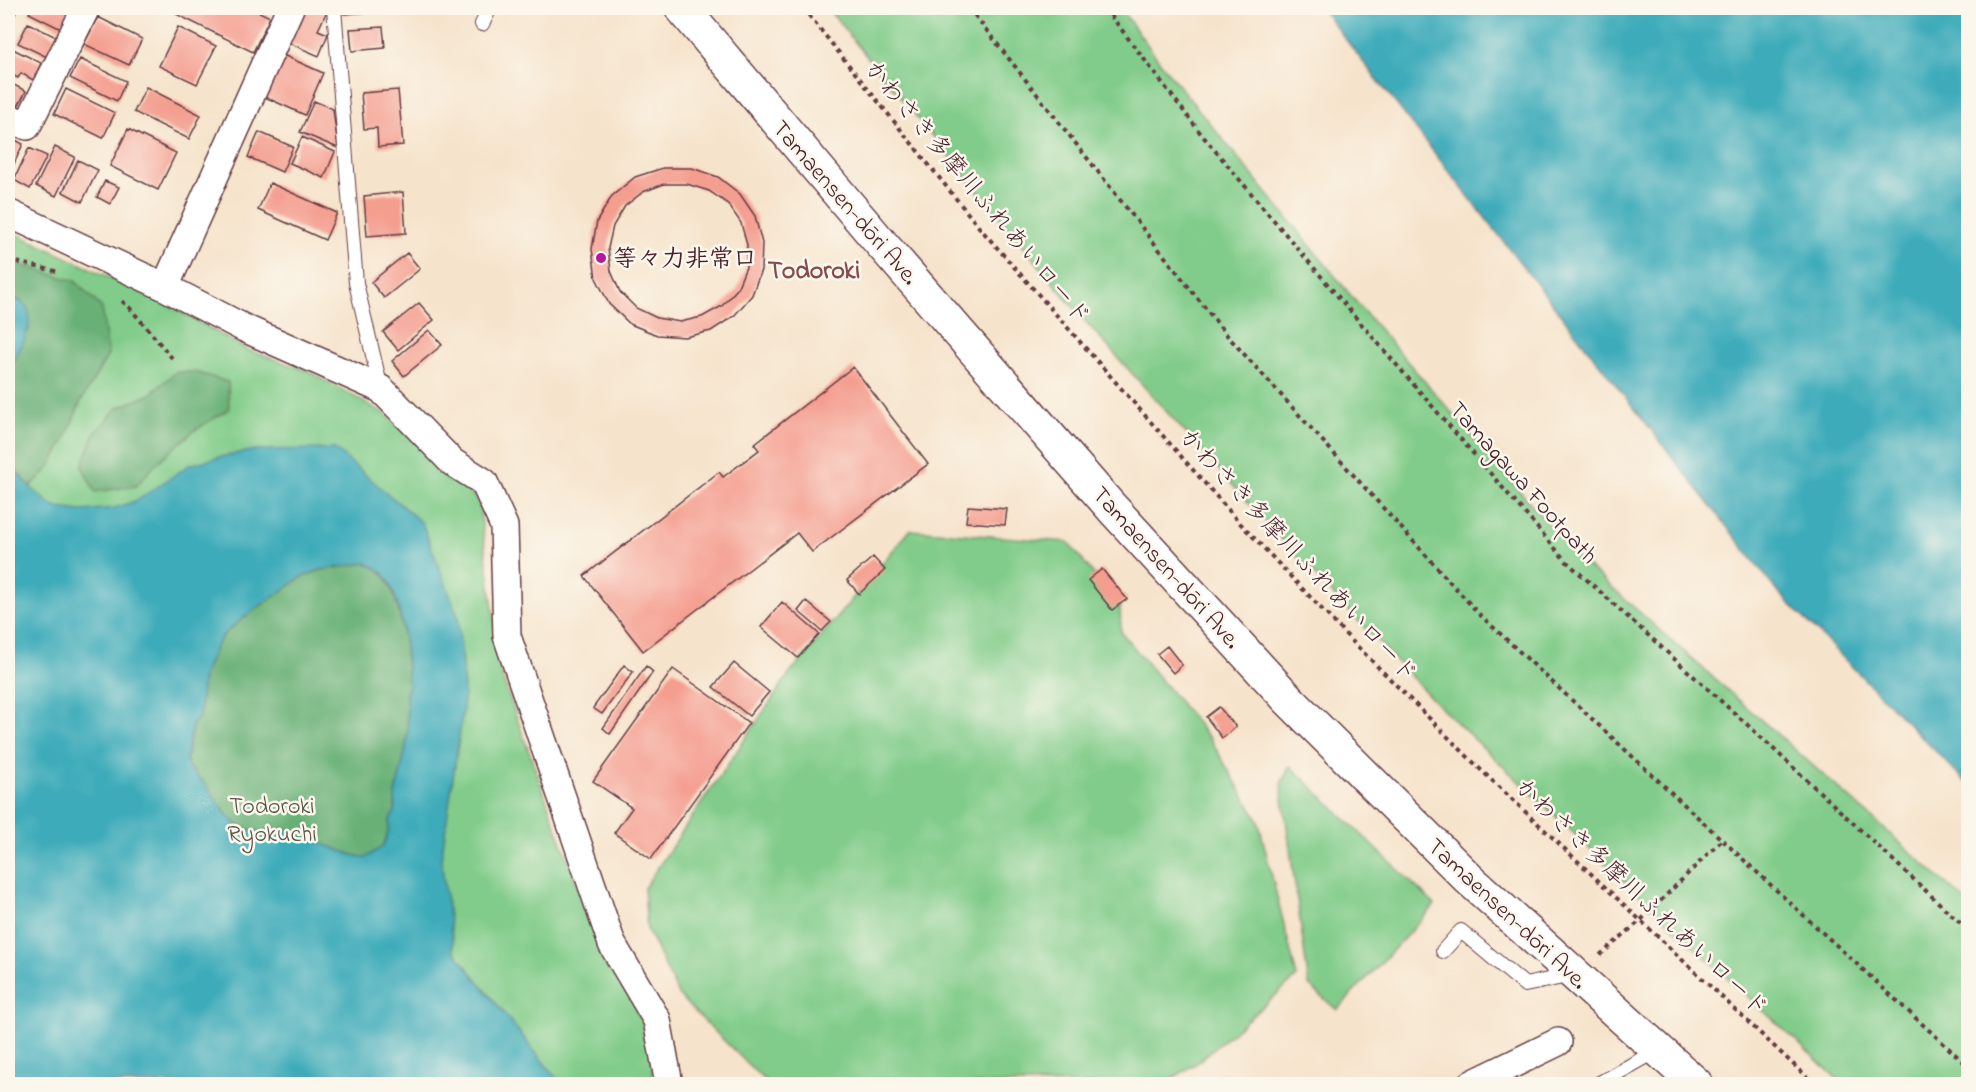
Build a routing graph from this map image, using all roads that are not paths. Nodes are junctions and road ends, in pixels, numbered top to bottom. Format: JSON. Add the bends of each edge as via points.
{"nodes":[{"id":1,"x":86,"y":8,"type":"edge"},
{"id":2,"x":290,"y":8,"type":"edge"},
{"id":3,"x":334,"y":8,"type":"edge"},
{"id":4,"x":490,"y":8,"type":"edge"},
{"id":5,"x":682,"y":8,"type":"edge"},
{"id":6,"x":482,"y":24,"type":"dead end"},
{"id":7,"x":8,"y":117,"type":"edge"},
{"id":8,"x":8,"y":213,"type":"edge"},
{"id":9,"x":165,"y":288,"type":"junction"},
{"id":10,"x":381,"y":389,"type":"junction"},
{"id":11,"x":1443,"y":951,"type":"dead end"},
{"id":12,"x":1574,"y":975,"type":"junction"},
{"id":13,"x":1558,"y":1042,"type":"dead end"},
{"id":14,"x":1658,"y":1050,"type":"junction"},
{"id":15,"x":669,"y":1084,"type":"edge"},
{"id":16,"x":1472,"y":1084,"type":"edge"},
{"id":17,"x":1598,"y":1084,"type":"edge"},
{"id":18,"x":1696,"y":1084,"type":"edge"}],
"edges":[{"from":1,"to":7,"type":"street","via":[[27,126]]},
{"from":2,"to":9,"type":"street"},
{"from":3,"to":10,"type":"lane","via":[[356,284]]},
{"from":4,"to":6,"type":"lane"},
{"from":5,"to":12,"type":"main road","name":"Tamaensen-dōri Ave.","via":[[1112,508],[1281,691],[1461,871]]},
{"from":8,"to":9,"type":"street"},
{"from":9,"to":10,"type":"street"},
{"from":10,"to":15,"type":"street","via":[[452,462],[484,482],[504,525],[507,636],[612,944],[657,1020]]},
{"from":11,"to":12,"type":"lane","via":[[1461,931],[1525,985]]},
{"from":12,"to":14,"type":"main road","name":"Tamaensen-dōri Ave."},
{"from":13,"to":16,"type":"street"},
{"from":14,"to":17,"type":"lane"},
{"from":14,"to":18,"type":"main road","name":"Tamaensen-dōri Ave."}]}
